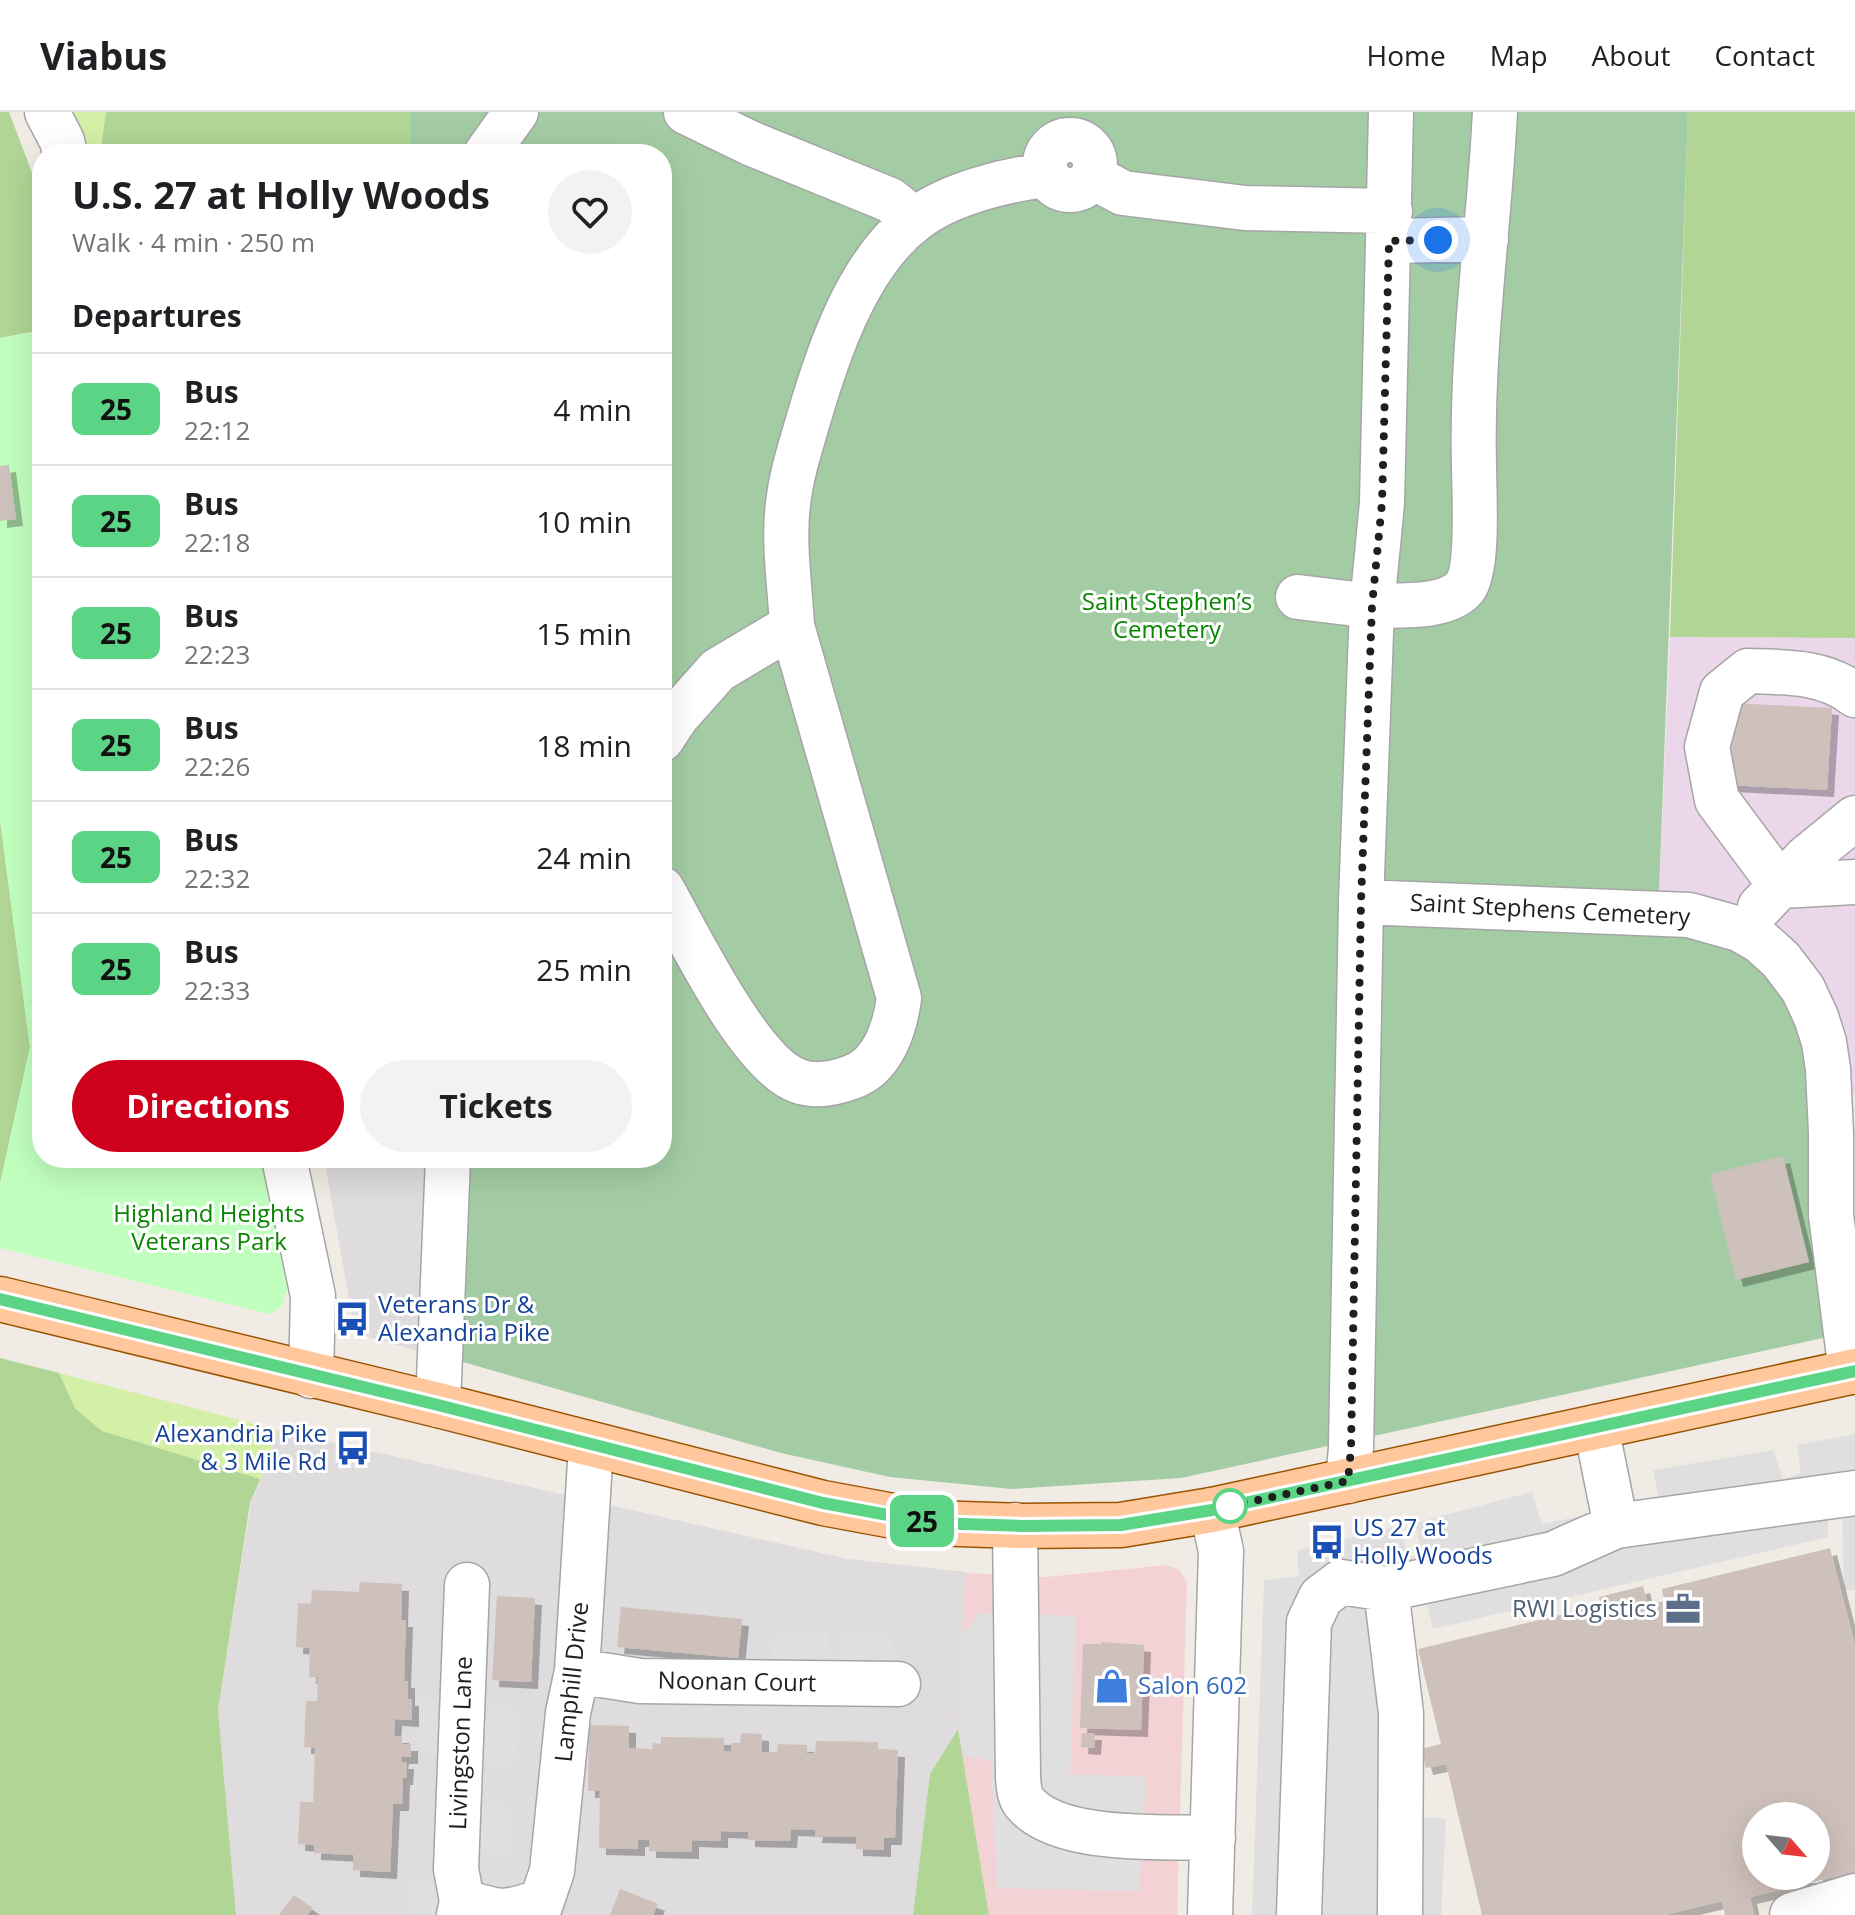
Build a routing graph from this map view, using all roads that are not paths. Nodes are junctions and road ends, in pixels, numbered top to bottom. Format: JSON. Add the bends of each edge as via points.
{"nodes":[{"id":1,"x":47,"y":112,"type":"edge"},
{"id":2,"x":516,"y":112,"type":"edge"},
{"id":3,"x":686,"y":112,"type":"edge"},
{"id":4,"x":1391,"y":112,"type":"edge"},
{"id":5,"x":1495,"y":112,"type":"edge"},
{"id":6,"x":1082,"y":143,"type":"edge"},
{"id":7,"x":63,"y":144,"type":"edge"},
{"id":8,"x":493,"y":144,"type":"edge"},
{"id":9,"x":915,"y":220,"type":"junction"},
{"id":10,"x":1390,"y":226,"type":"junction"},
{"id":11,"x":1486,"y":239,"type":"junction"},
{"id":12,"x":1298,"y":597,"type":"dead end"},
{"id":13,"x":1372,"y":606,"type":"junction"},
{"id":14,"x":792,"y":626,"type":"junction"},
{"id":15,"x":1855,"y":695,"type":"edge"},
{"id":16,"x":672,"y":724,"type":"edge"},
{"id":17,"x":1855,"y":818,"type":"edge"},
{"id":18,"x":1855,"y":882,"type":"edge"},
{"id":19,"x":1781,"y":886,"type":"junction"},
{"id":20,"x":1361,"y":902,"type":"junction"},
{"id":21,"x":672,"y":906,"type":"edge"},
{"id":22,"x":1739,"y":929,"type":"junction"},
{"id":23,"x":286,"y":1168,"type":"edge"},
{"id":24,"x":448,"y":1168,"type":"edge"},
{"id":25,"x":0,"y":1299,"type":"edge"},
{"id":26,"x":1853,"y":1371,"type":"edge"},
{"id":27,"x":311,"y":1376,"type":"junction"},
{"id":28,"x":438,"y":1405,"type":"junction"},
{"id":29,"x":1596,"y":1427,"type":"junction"},
{"id":30,"x":591,"y":1446,"type":"junction"},
{"id":31,"x":1348,"y":1481,"type":"junction"},
{"id":32,"x":1855,"y":1493,"type":"edge"},
{"id":33,"x":1212,"y":1510,"type":"junction"},
{"id":34,"x":1015,"y":1525,"type":"junction"},
{"id":35,"x":1616,"y":1526,"type":"junction"},
{"id":36,"x":467,"y":1585,"type":"dead end"},
{"id":37,"x":1386,"y":1589,"type":"junction"},
{"id":38,"x":577,"y":1671,"type":"junction"},
{"id":39,"x":898,"y":1684,"type":"dead end"},
{"id":40,"x":1213,"y":1838,"type":"junction"},
{"id":41,"x":1855,"y":1896,"type":"edge"},
{"id":42,"x":461,"y":1908,"type":"edge"},
{"id":43,"x":539,"y":1908,"type":"edge"},
{"id":44,"x":1210,"y":1915,"type":"edge"},
{"id":45,"x":1299,"y":1915,"type":"edge"},
{"id":46,"x":1400,"y":1915,"type":"edge"},
{"id":47,"x":1792,"y":1915,"type":"edge"}],
"edges":[{"from":1,"to":7,"type":"street"},
{"from":2,"to":8,"type":"street"},
{"from":3,"to":9,"type":"street","via":[[890,200]]},
{"from":4,"to":10,"type":"street"},
{"from":5,"to":11,"type":"street"},
{"from":6,"to":9,"type":"street","via":[[1064,140],[1051,148],[1044,161],[1046,175],[993,184]]},
{"from":6,"to":10,"type":"street","via":[[1123,193]]},
{"from":9,"to":14,"type":"street","via":[[867,275],[823,368],[788,503]]},
{"from":10,"to":11,"type":"street"},
{"from":10,"to":13,"type":"street","via":[[1382,503]]},
{"from":11,"to":13,"type":"street","via":[[1479,310],[1474,528],[1466,586],[1449,600]]},
{"from":12,"to":13,"type":"street"},
{"from":13,"to":20,"type":"street"},
{"from":14,"to":16,"type":"street","via":[[718,670]]},
{"from":14,"to":21,"type":"street","via":[[899,998],[896,1023],[866,1072],[835,1083],[799,1081],[774,1066],[745,1034]]},
{"from":15,"to":19,"type":"street","via":[[1842,684],[1798,672],[1748,671],[1722,692],[1707,747],[1717,800]]},
{"from":17,"to":19,"type":"street"},
{"from":18,"to":19,"type":"street"},
{"from":19,"to":22,"type":"street"},
{"from":20,"to":22,"type":"street","name":"Saint Stephens Cemetery","via":[[1689,915]]},
{"from":20,"to":31,"type":"street"},
{"from":22,"to":26,"type":"street","name":"Saint Stephens Cemetery","via":[[1781,960],[1803,989],[1824,1042],[1831,1215]]},
{"from":23,"to":27,"type":"street","via":[[313,1296]]},
{"from":24,"to":28,"type":"street"},
{"from":25,"to":27,"type":"main road"},
{"from":26,"to":29,"type":"main road"},
{"from":27,"to":28,"type":"main road"},
{"from":28,"to":30,"type":"main road"},
{"from":29,"to":31,"type":"main road"},
{"from":29,"to":35,"type":"street"},
{"from":30,"to":34,"type":"main road","via":[[823,1503],[931,1523]]},
{"from":30,"to":38,"type":"street","name":"Lamphill Drive"},
{"from":31,"to":33,"type":"main road"},
{"from":32,"to":35,"type":"street"},
{"from":33,"to":34,"type":"main road","via":[[1121,1525]]},
{"from":33,"to":40,"type":"street","via":[[1221,1551]]},
{"from":34,"to":40,"type":"street","via":[[1018,1778],[1024,1802],[1059,1826],[1086,1832]]},
{"from":35,"to":37,"type":"street","via":[[1553,1554]]},
{"from":36,"to":42,"type":"street","name":"Livingston Lane","via":[[456,1869]]},
{"from":37,"to":45,"type":"street","via":[[1341,1582],[1321,1597],[1309,1622]]},
{"from":37,"to":46,"type":"street","via":[[1401,1713]]},
{"from":38,"to":39,"type":"street","name":"Noonan Court","via":[[640,1681]]},
{"from":38,"to":43,"type":"street","name":"Lamphill Drive","via":[[568,1713],[556,1849]]},
{"from":40,"to":44,"type":"street"},
{"from":41,"to":47,"type":"street"},
{"from":42,"to":43,"type":"street","name":"Livingston Lane","via":[[501,1914]]}]}
